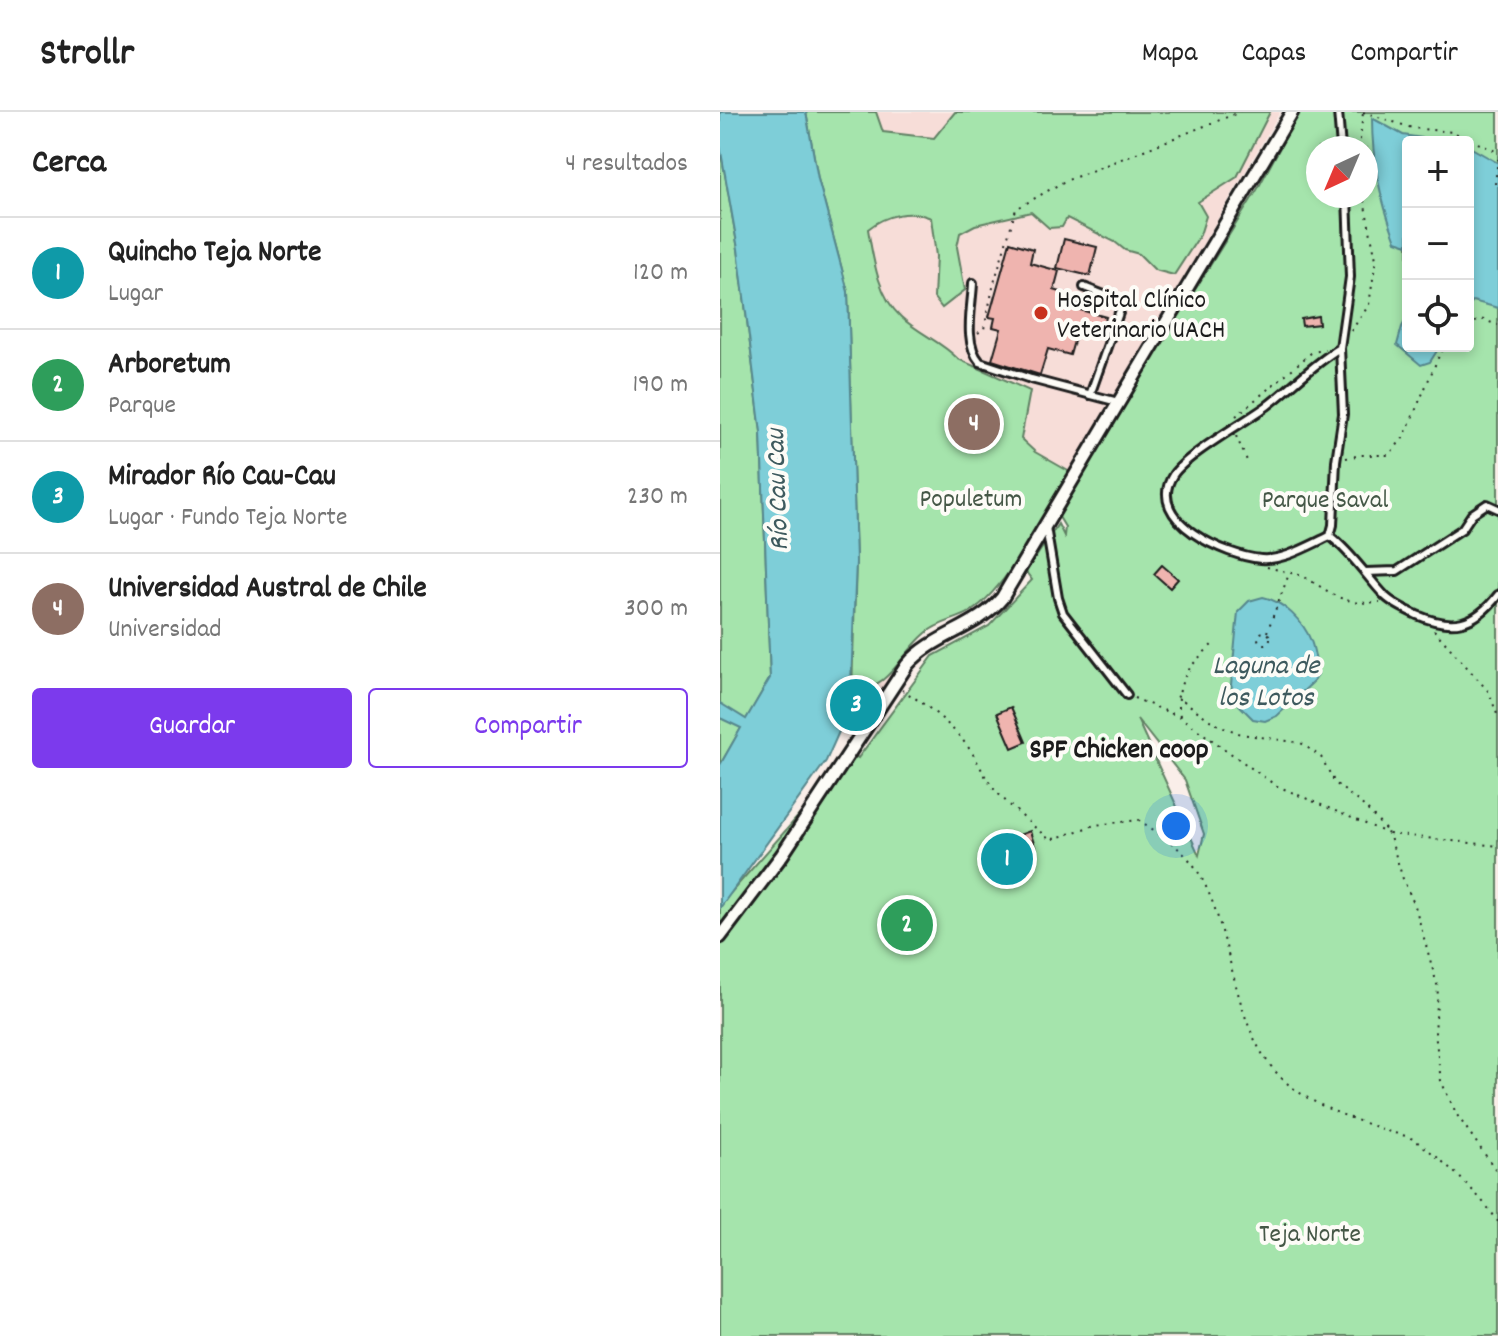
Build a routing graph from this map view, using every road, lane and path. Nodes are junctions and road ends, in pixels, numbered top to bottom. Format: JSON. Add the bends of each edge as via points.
{"nodes":[{"id":1,"x":1240,"y":112,"type":"edge"},
{"id":2,"x":1292,"y":112,"type":"edge"},
{"id":3,"x":1338,"y":112,"type":"edge"},
{"id":4,"x":1363,"y":112,"type":"edge"},
{"id":5,"x":1340,"y":136,"type":"edge"},
{"id":6,"x":1360,"y":136,"type":"edge"},
{"id":7,"x":1498,"y":152,"type":"edge"},
{"id":8,"x":1498,"y":159,"type":"edge"},
{"id":9,"x":1495,"y":184,"type":"dead end"},
{"id":10,"x":1347,"y":208,"type":"edge"},
{"id":11,"x":1365,"y":208,"type":"edge"},
{"id":12,"x":973,"y":283,"type":"dead end"},
{"id":13,"x":1084,"y":287,"type":"dead end"},
{"id":14,"x":1474,"y":323,"type":"edge"},
{"id":15,"x":1498,"y":325,"type":"edge"},
{"id":16,"x":970,"y":338,"type":"junction"},
{"id":17,"x":1340,"y":348,"type":"junction"},
{"id":18,"x":1442,"y":352,"type":"edge"},
{"id":19,"x":1090,"y":395,"type":"junction"},
{"id":20,"x":1118,"y":402,"type":"junction"},
{"id":21,"x":1336,"y":461,"type":"junction"},
{"id":22,"x":1498,"y":509,"type":"edge"},
{"id":23,"x":1045,"y":526,"type":"junction"},
{"id":24,"x":1330,"y":536,"type":"junction"},
{"id":25,"x":1260,"y":565,"type":"dead end"},
{"id":26,"x":1365,"y":572,"type":"junction"},
{"id":27,"x":1289,"y":573,"type":"junction"},
{"id":28,"x":1498,"y":595,"type":"edge"},
{"id":29,"x":1390,"y":600,"type":"junction"},
{"id":30,"x":1423,"y":617,"type":"junction"},
{"id":31,"x":1267,"y":632,"type":"dead end"},
{"id":32,"x":1216,"y":641,"type":"dead end"},
{"id":33,"x":893,"y":686,"type":"junction"},
{"id":34,"x":1127,"y":695,"type":"joint"},
{"id":35,"x":1177,"y":696,"type":"junction"},
{"id":36,"x":851,"y":700,"type":"dead end"},
{"id":37,"x":1180,"y":717,"type":"junction"},
{"id":38,"x":1498,"y":717,"type":"edge"},
{"id":39,"x":1389,"y":834,"type":"junction"},
{"id":40,"x":1498,"y":846,"type":"edge"},
{"id":41,"x":720,"y":937,"type":"edge"},
{"id":42,"x":1498,"y":1173,"type":"edge"},
{"id":43,"x":1498,"y":1222,"type":"edge"}],
"edges":[{"from":1,"to":16,"type":"path","via":[[1063,182],[1016,209],[984,329]]},
{"from":2,"to":20,"type":"street"},
{"from":3,"to":5,"type":"lane"},
{"from":4,"to":6,"type":"path"},
{"from":4,"to":7,"type":"path","via":[[1412,128],[1453,132]]},
{"from":8,"to":9,"type":"path"},
{"from":10,"to":17,"type":"lane","via":[[1350,277]]},
{"from":11,"to":17,"type":"path","via":[[1376,259],[1369,305]]},
{"from":12,"to":16,"type":"lane"},
{"from":13,"to":19,"type":"lane","via":[[1117,300],[1120,310]]},
{"from":14,"to":15,"type":"path","via":[[1481,319]]},
{"from":16,"to":19,"type":"lane","via":[[980,362]]},
{"from":17,"to":21,"type":"lane","via":[[1343,414]]},
{"from":17,"to":24,"type":"lane","via":[[1186,461],[1173,474],[1168,492],[1169,505],[1191,533],[1241,554],[1274,557]]},
{"from":18,"to":21,"type":"path","via":[[1404,437],[1389,455]]},
{"from":19,"to":20,"type":"lane"},
{"from":20,"to":23,"type":"street"},
{"from":21,"to":24,"type":"lane"},
{"from":22,"to":26,"type":"lane","via":[[1487,504],[1462,529],[1397,571]]},
{"from":23,"to":33,"type":"street","via":[[996,605],[923,648]]},
{"from":23,"to":34,"type":"lane","via":[[1063,613]]},
{"from":24,"to":26,"type":"lane"},
{"from":25,"to":27,"type":"path"},
{"from":26,"to":29,"type":"lane"},
{"from":27,"to":29,"type":"path","via":[[1358,603]]},
{"from":27,"to":31,"type":"path"},
{"from":28,"to":30,"type":"lane","via":[[1486,611],[1464,623]]},
{"from":29,"to":30,"type":"lane"},
{"from":30,"to":38,"type":"path","via":[[1489,692]]},
{"from":32,"to":35,"type":"path","via":[[1190,666]]},
{"from":33,"to":36,"type":"path"},
{"from":33,"to":41,"type":"street","via":[[790,843]]},
{"from":33,"to":43,"type":"path","via":[[949,725],[967,744],[993,789],[1050,840],[1095,825],[1139,820],[1181,850],[1210,895],[1253,1034],[1272,1068],[1303,1096],[1414,1139],[1486,1203]]},
{"from":34,"to":37,"type":"path"},
{"from":35,"to":37,"type":"path"},
{"from":35,"to":39,"type":"path","via":[[1214,723],[1241,734],[1301,743],[1321,757],[1335,783]]},
{"from":37,"to":39,"type":"path","via":[[1275,785]]},
{"from":39,"to":40,"type":"path"},
{"from":39,"to":42,"type":"path","via":[[1435,977],[1441,1081],[1457,1115]]}]}
